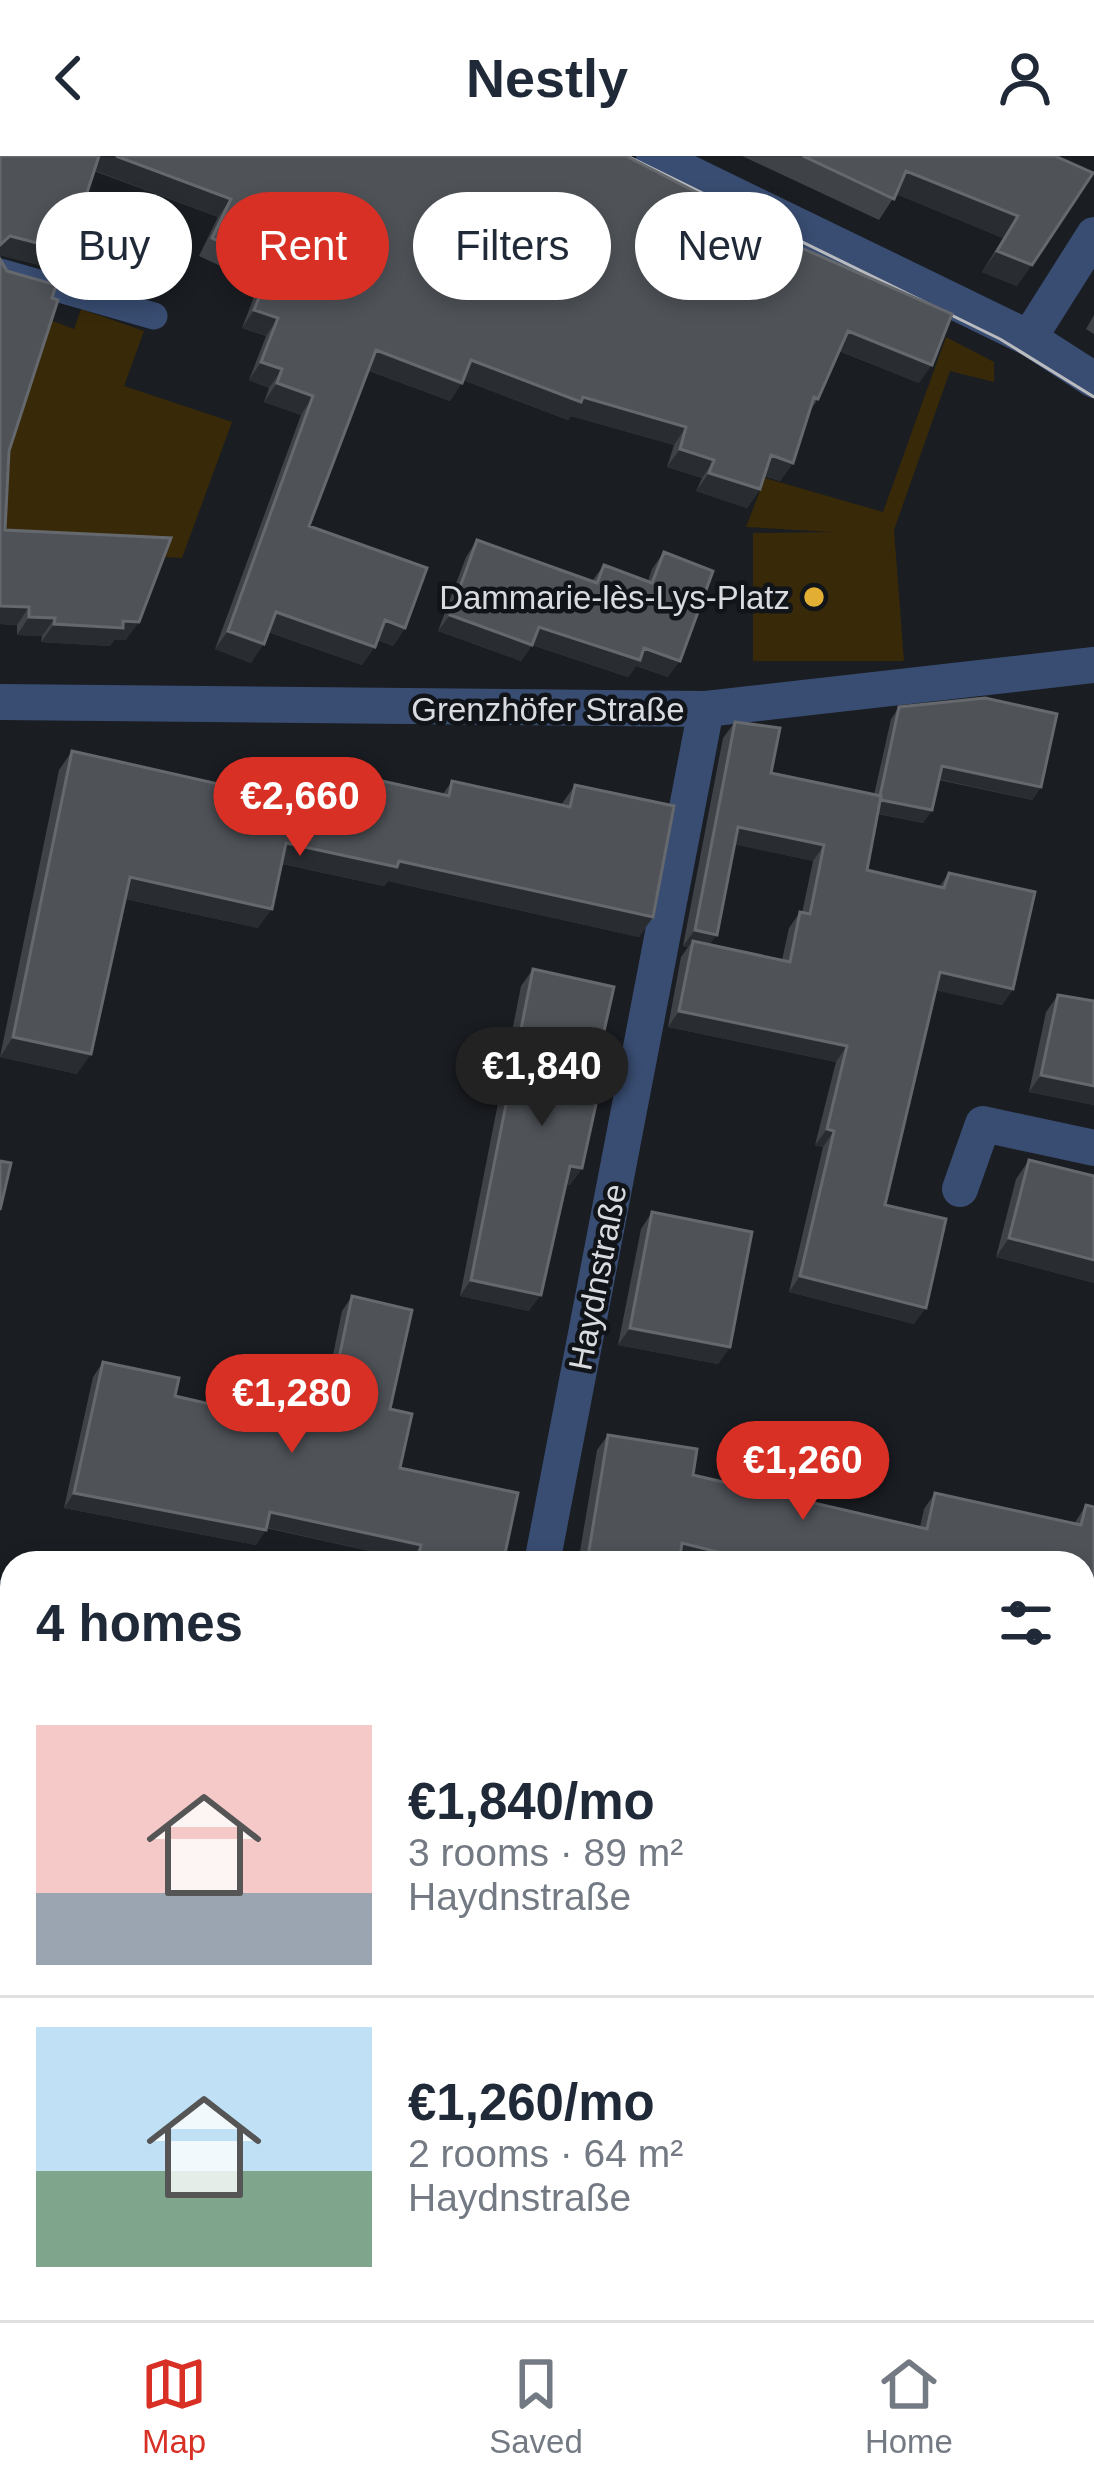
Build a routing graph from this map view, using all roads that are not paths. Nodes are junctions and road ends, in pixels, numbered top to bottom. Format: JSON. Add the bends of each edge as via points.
{"nodes":[{"id":1,"x":654,"y":156,"type":"edge"},
{"id":2,"x":1094,"y":235,"type":"edge"},
{"id":3,"x":0,"y":272,"type":"edge"},
{"id":4,"x":154,"y":316,"type":"dead end"},
{"id":5,"x":1029,"y":338,"type":"junction"},
{"id":6,"x":1094,"y":380,"type":"edge"},
{"id":7,"x":1094,"y":665,"type":"edge"},
{"id":8,"x":0,"y":702,"type":"edge"},
{"id":9,"x":706,"y":709,"type":"junction"},
{"id":10,"x":1094,"y":1148,"type":"edge"},
{"id":11,"x":959,"y":1189,"type":"dead end"},
{"id":12,"x":544,"y":1551,"type":"edge"}],
"edges":[{"from":1,"to":5,"type":"street"},
{"from":2,"to":5,"type":"street"},
{"from":3,"to":4,"type":"lane"},
{"from":5,"to":6,"type":"street"},
{"from":7,"to":9,"type":"street","name":"Grenzhöfer Straße"},
{"from":8,"to":9,"type":"street","name":"Grenzhöfer Straße"},
{"from":9,"to":12,"type":"street","name":"Haydnstraße"},
{"from":10,"to":11,"type":"street","via":[[983,1124]]}]}
